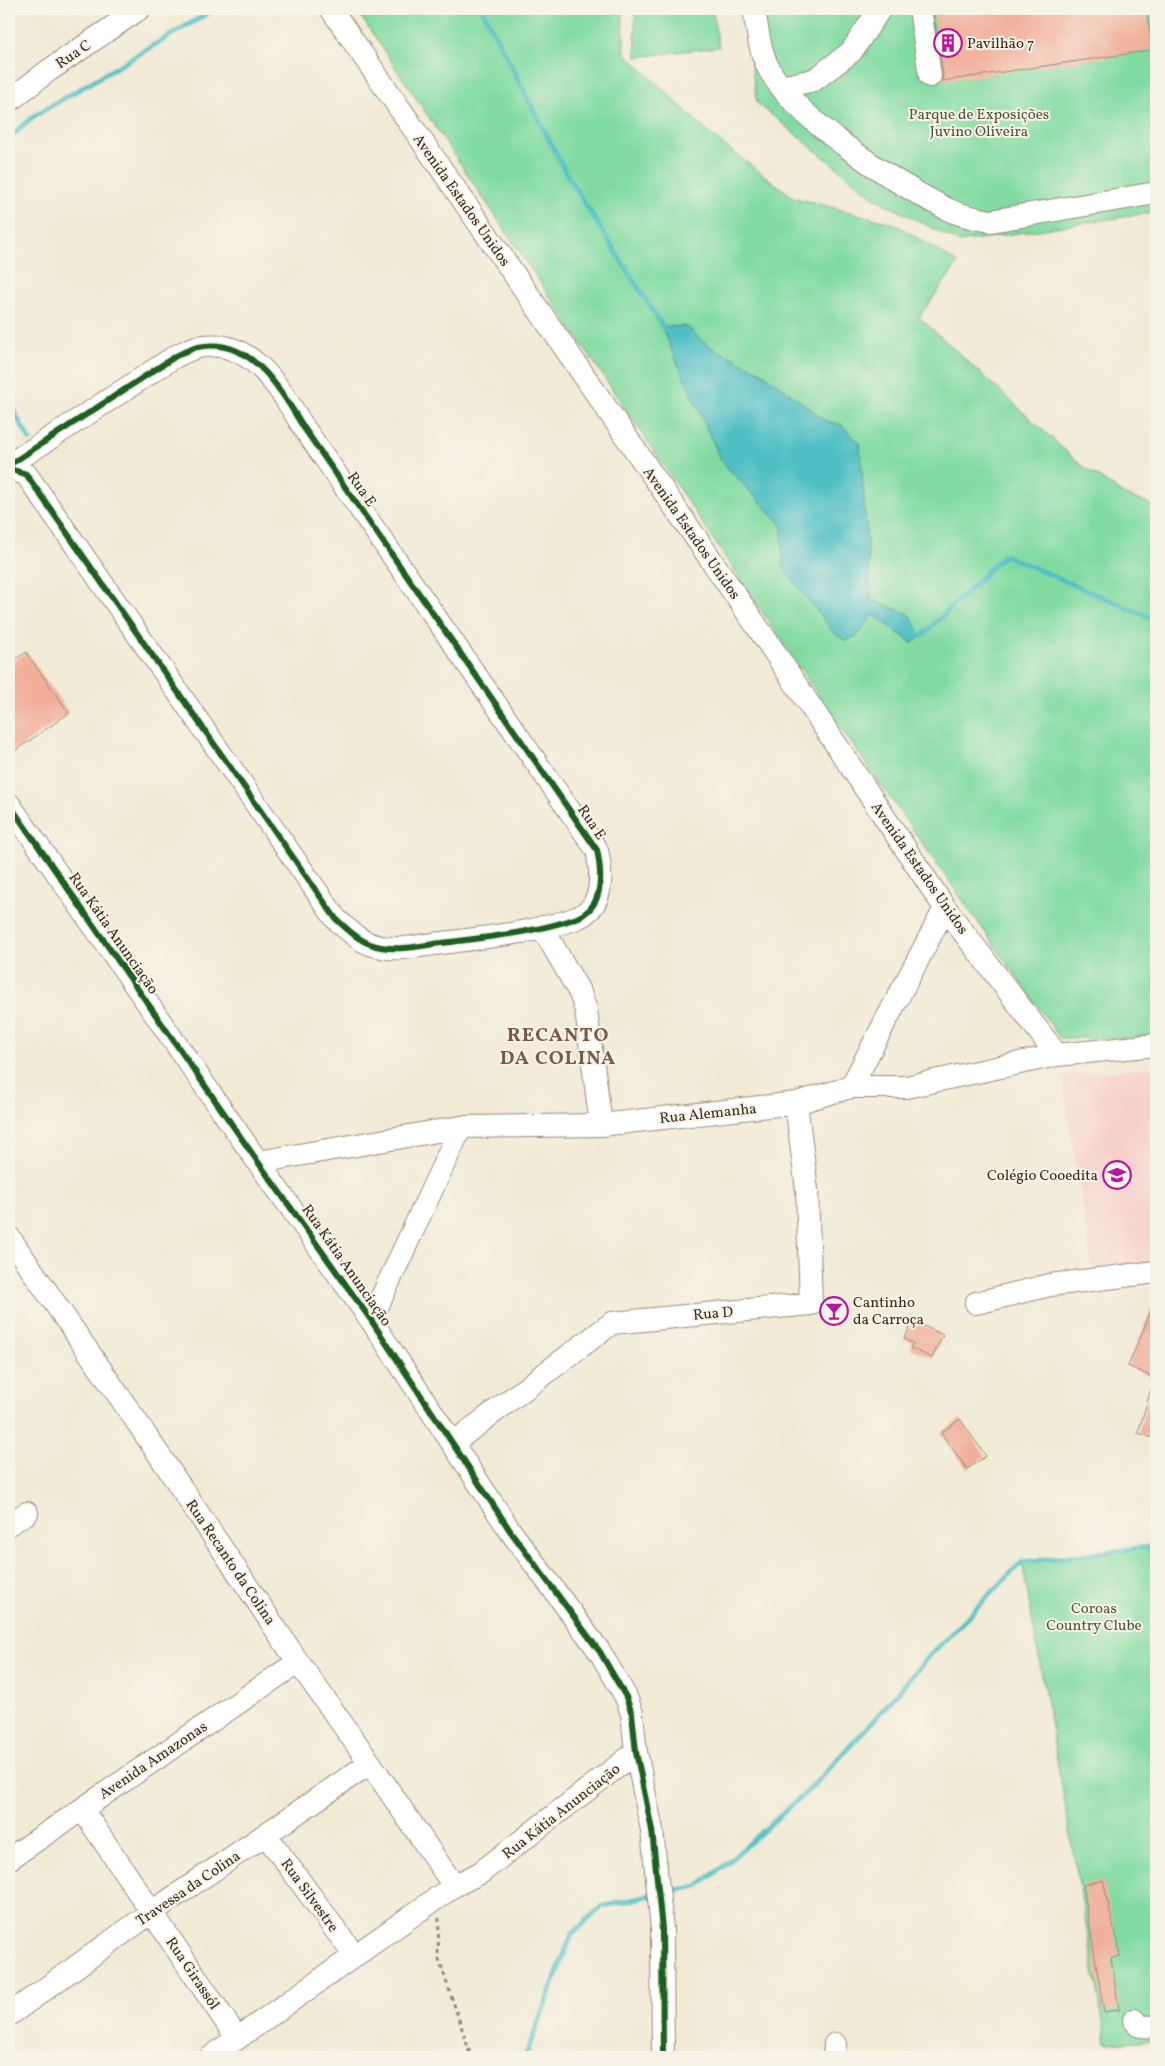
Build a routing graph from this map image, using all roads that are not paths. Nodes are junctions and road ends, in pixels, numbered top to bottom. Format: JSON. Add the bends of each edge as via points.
{"nodes":[{"id":1,"x":139,"y":9,"type":"edge"},
{"id":2,"x":331,"y":9,"type":"edge"},
{"id":3,"x":754,"y":9,"type":"edge"},
{"id":4,"x":880,"y":9,"type":"edge"},
{"id":5,"x":920,"y":9,"type":"edge"},
{"id":6,"x":930,"y":76,"type":"dead end"},
{"id":7,"x":781,"y":87,"type":"junction"},
{"id":8,"x":9,"y":101,"type":"edge"},
{"id":9,"x":1156,"y":193,"type":"edge"},
{"id":10,"x":9,"y":465,"type":"edge"},
{"id":11,"x":9,"y":469,"type":"edge"},
{"id":12,"x":11,"y":813,"type":"edge"},
{"id":13,"x":946,"y":908,"type":"junction"},
{"id":14,"x":542,"y":927,"type":"junction"},
{"id":15,"x":1156,"y":1045,"type":"edge"},
{"id":16,"x":1056,"y":1055,"type":"junction"},
{"id":17,"x":851,"y":1087,"type":"junction"},
{"id":18,"x":796,"y":1103,"type":"junction"},
{"id":19,"x":601,"y":1125,"type":"junction"},
{"id":20,"x":461,"y":1127,"type":"junction"},
{"id":21,"x":258,"y":1162,"type":"junction"},
{"id":22,"x":9,"y":1237,"type":"edge"},
{"id":23,"x":1156,"y":1272,"type":"edge"},
{"id":24,"x":976,"y":1303,"type":"dead end"},
{"id":25,"x":371,"y":1320,"type":"junction"},
{"id":26,"x":453,"y":1443,"type":"junction"},
{"id":27,"x":298,"y":1662,"type":"junction"},
{"id":28,"x":636,"y":1752,"type":"junction"},
{"id":29,"x":370,"y":1763,"type":"junction"},
{"id":30,"x":82,"y":1809,"type":"junction"},
{"id":31,"x":266,"y":1835,"type":"junction"},
{"id":32,"x":9,"y":1859,"type":"edge"},
{"id":33,"x":447,"y":1891,"type":"junction"},
{"id":34,"x":152,"y":1912,"type":"junction"},
{"id":35,"x":354,"y":1955,"type":"junction"},
{"id":36,"x":9,"y":2015,"type":"edge"},
{"id":37,"x":1134,"y":2020,"type":"dead end"},
{"id":38,"x":1156,"y":2027,"type":"edge"},
{"id":39,"x":237,"y":2038,"type":"junction"},
{"id":40,"x":211,"y":2057,"type":"edge"},
{"id":41,"x":663,"y":2057,"type":"edge"}],
"edges":[{"from":1,"to":8,"type":"street","name":"Rua C"},
{"from":2,"to":13,"type":"street","name":"Avenida Estados Unidos","via":[[772,649]]},
{"from":3,"to":7,"type":"street","via":[[767,64]]},
{"from":4,"to":7,"type":"street","via":[[851,52],[814,80]]},
{"from":5,"to":6,"type":"street"},
{"from":7,"to":9,"type":"street","via":[[800,108],[858,155],[948,210],[968,217],[991,221]]},
{"from":10,"to":14,"type":"street","name":"Rua E","via":[[176,356],[196,347],[216,345],[231,347],[245,354],[281,391],[597,850],[600,883],[591,908],[580,917]]},
{"from":11,"to":14,"type":"street","name":"Rua E","via":[[26,474],[336,920],[353,935],[383,948],[419,946]]},
{"from":12,"to":21,"type":"street","name":"Rua Kátia Anunciação"},
{"from":13,"to":16,"type":"street","name":"Avenida Estados Unidos"},
{"from":13,"to":17,"type":"street"},
{"from":14,"to":19,"type":"street","via":[[580,993],[586,1010]]},
{"from":15,"to":16,"type":"street","name":"Rua Alemanha"},
{"from":16,"to":17,"type":"street","name":"Rua Alemanha","via":[[906,1087]]},
{"from":17,"to":18,"type":"street","name":"Rua Alemanha"},
{"from":18,"to":19,"type":"street","name":"Rua Alemanha"},
{"from":18,"to":26,"type":"street","name":"Rua D","via":[[807,1190],[811,1304],[612,1323]]},
{"from":19,"to":20,"type":"street","name":"Rua Alemanha"},
{"from":20,"to":21,"type":"street","name":"Rua Alemanha"},
{"from":20,"to":25,"type":"street"},
{"from":21,"to":25,"type":"street","name":"Rua Kátia Anunciação"},
{"from":22,"to":27,"type":"street","name":"Rua Recanto da Colina"},
{"from":23,"to":24,"type":"street","via":[[1050,1285]]},
{"from":25,"to":26,"type":"street","name":"Rua Kátia Anunciação"},
{"from":26,"to":28,"type":"street","name":"Rua Kátia Anunciação","via":[[511,1532],[600,1652],[626,1697]]},
{"from":27,"to":29,"type":"street","name":"Rua Recanto da Colina"},
{"from":27,"to":30,"type":"street","name":"Avenida Amazonas"},
{"from":28,"to":33,"type":"street","name":"Rua Kátia Anunciação","via":[[480,1873]]},
{"from":28,"to":41,"type":"street","via":[[652,1830],[662,1929]]},
{"from":29,"to":31,"type":"street","name":"Travessa da Colina"},
{"from":29,"to":33,"type":"street","name":"Rua Recanto da Colina"},
{"from":30,"to":32,"type":"street","name":"Avenida Amazonas"},
{"from":30,"to":34,"type":"street","name":"Rua Girassól"},
{"from":31,"to":34,"type":"street","name":"Travessa da Colina"},
{"from":31,"to":35,"type":"street","name":"Rua Silvestre"},
{"from":33,"to":35,"type":"street","name":"Rua Kátia Anunciação"},
{"from":34,"to":36,"type":"street","name":"Travessa da Colina"},
{"from":34,"to":39,"type":"street","name":"Rua Girassól"},
{"from":35,"to":39,"type":"street","name":"Rua Kátia Anunciação"},
{"from":37,"to":38,"type":"street","via":[[1140,2026]]},
{"from":39,"to":40,"type":"street","name":"Rua Kátia Anunciação"}]}
